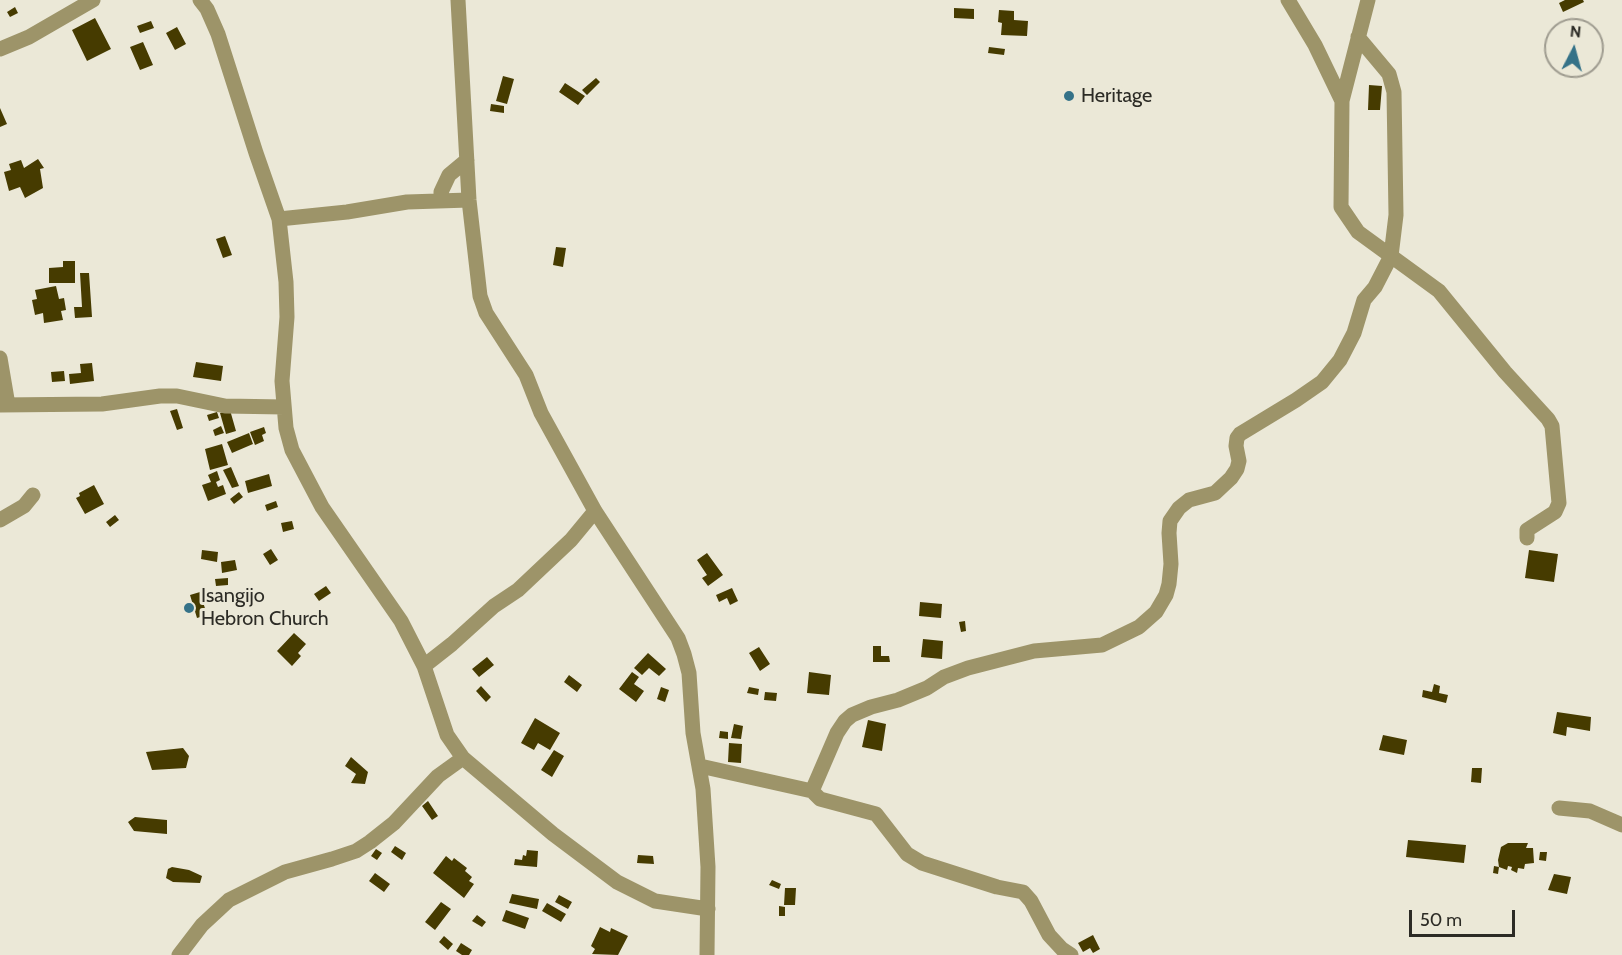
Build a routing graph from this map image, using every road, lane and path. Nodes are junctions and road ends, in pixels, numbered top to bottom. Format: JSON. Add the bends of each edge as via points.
{"nodes":[{"id":1,"x":93,"y":0,"type":"edge"},
{"id":2,"x":200,"y":0,"type":"edge"},
{"id":3,"x":458,"y":0,"type":"edge"},
{"id":4,"x":1288,"y":0,"type":"edge"},
{"id":5,"x":1368,"y":0,"type":"edge"},
{"id":6,"x":1358,"y":37,"type":"junction"},
{"id":7,"x":0,"y":49,"type":"edge"},
{"id":8,"x":1342,"y":101,"type":"junction"},
{"id":9,"x":467,"y":160,"type":"junction"},
{"id":10,"x":469,"y":200,"type":"junction"},
{"id":11,"x":441,"y":201,"type":"junction"},
{"id":12,"x":279,"y":219,"type":"junction"},
{"id":13,"x":1391,"y":256,"type":"junction"},
{"id":14,"x":0,"y":358,"type":"edge"},
{"id":15,"x":4,"y":405,"type":"edge"},
{"id":16,"x":284,"y":407,"type":"junction"},
{"id":17,"x":33,"y":495,"type":"dead end"},
{"id":18,"x":595,"y":511,"type":"junction"},
{"id":19,"x":0,"y":520,"type":"edge"},
{"id":20,"x":1527,"y":538,"type":"dead end"},
{"id":21,"x":424,"y":666,"type":"junction"},
{"id":22,"x":463,"y":758,"type":"junction"},
{"id":23,"x":700,"y":766,"type":"junction"},
{"id":24,"x":812,"y":791,"type":"junction"},
{"id":25,"x":1559,"y":808,"type":"dead end"},
{"id":26,"x":1622,"y":825,"type":"edge"},
{"id":27,"x":708,"y":909,"type":"junction"},
{"id":28,"x":179,"y":955,"type":"edge"},
{"id":29,"x":707,"y":955,"type":"edge"},
{"id":30,"x":1071,"y":955,"type":"edge"}],
"edges":[{"from":1,"to":7,"type":"street"},
{"from":2,"to":12,"type":"street","via":[[218,34]]},
{"from":3,"to":9,"type":"street"},
{"from":4,"to":8,"type":"street"},
{"from":5,"to":6,"type":"street"},
{"from":6,"to":8,"type":"street"},
{"from":6,"to":13,"type":"street","via":[[1389,74],[1394,92],[1396,215]]},
{"from":8,"to":13,"type":"street","via":[[1341,207],[1358,232]]},
{"from":9,"to":10,"type":"street"},
{"from":9,"to":11,"type":"street","via":[[449,175]]},
{"from":10,"to":11,"type":"street"},
{"from":10,"to":18,"type":"street","via":[[480,296],[486,313],[526,375],[541,413]]},
{"from":11,"to":12,"type":"street"},
{"from":12,"to":16,"type":"street","via":[[287,317]]},
{"from":13,"to":20,"type":"street","via":[[1439,291],[1548,419],[1559,503],[1555,512],[1527,530]]},
{"from":13,"to":24,"type":"street","via":[[1364,300],[1340,360],[1322,382],[1240,434],[1236,446],[1238,469],[1231,478],[1215,493],[1189,500],[1170,521],[1169,584],[1156,612],[1139,627],[1102,645],[1034,651],[944,677],[898,700],[852,715],[837,733]]},
{"from":14,"to":15,"type":"street"},
{"from":15,"to":16,"type":"street","via":[[102,404],[177,396],[225,406]]},
{"from":16,"to":21,"type":"street","via":[[292,450],[322,507],[401,621]]},
{"from":17,"to":19,"type":"street","via":[[24,506]]},
{"from":18,"to":21,"type":"street","via":[[571,540],[518,590]]},
{"from":18,"to":23,"type":"street","via":[[678,638],[689,673],[693,733]]},
{"from":21,"to":22,"type":"street","via":[[447,735]]},
{"from":22,"to":27,"type":"street","via":[[617,882],[655,901]]},
{"from":22,"to":28,"type":"street","via":[[438,776],[394,823],[370,842],[348,854],[285,872],[229,900]]},
{"from":23,"to":24,"type":"street"},
{"from":23,"to":27,"type":"street"},
{"from":24,"to":30,"type":"street","via":[[820,799],[876,814],[907,854],[922,863],[1023,892],[1048,934]]},
{"from":25,"to":26,"type":"street","via":[[1590,811]]},
{"from":27,"to":29,"type":"street"}]}
